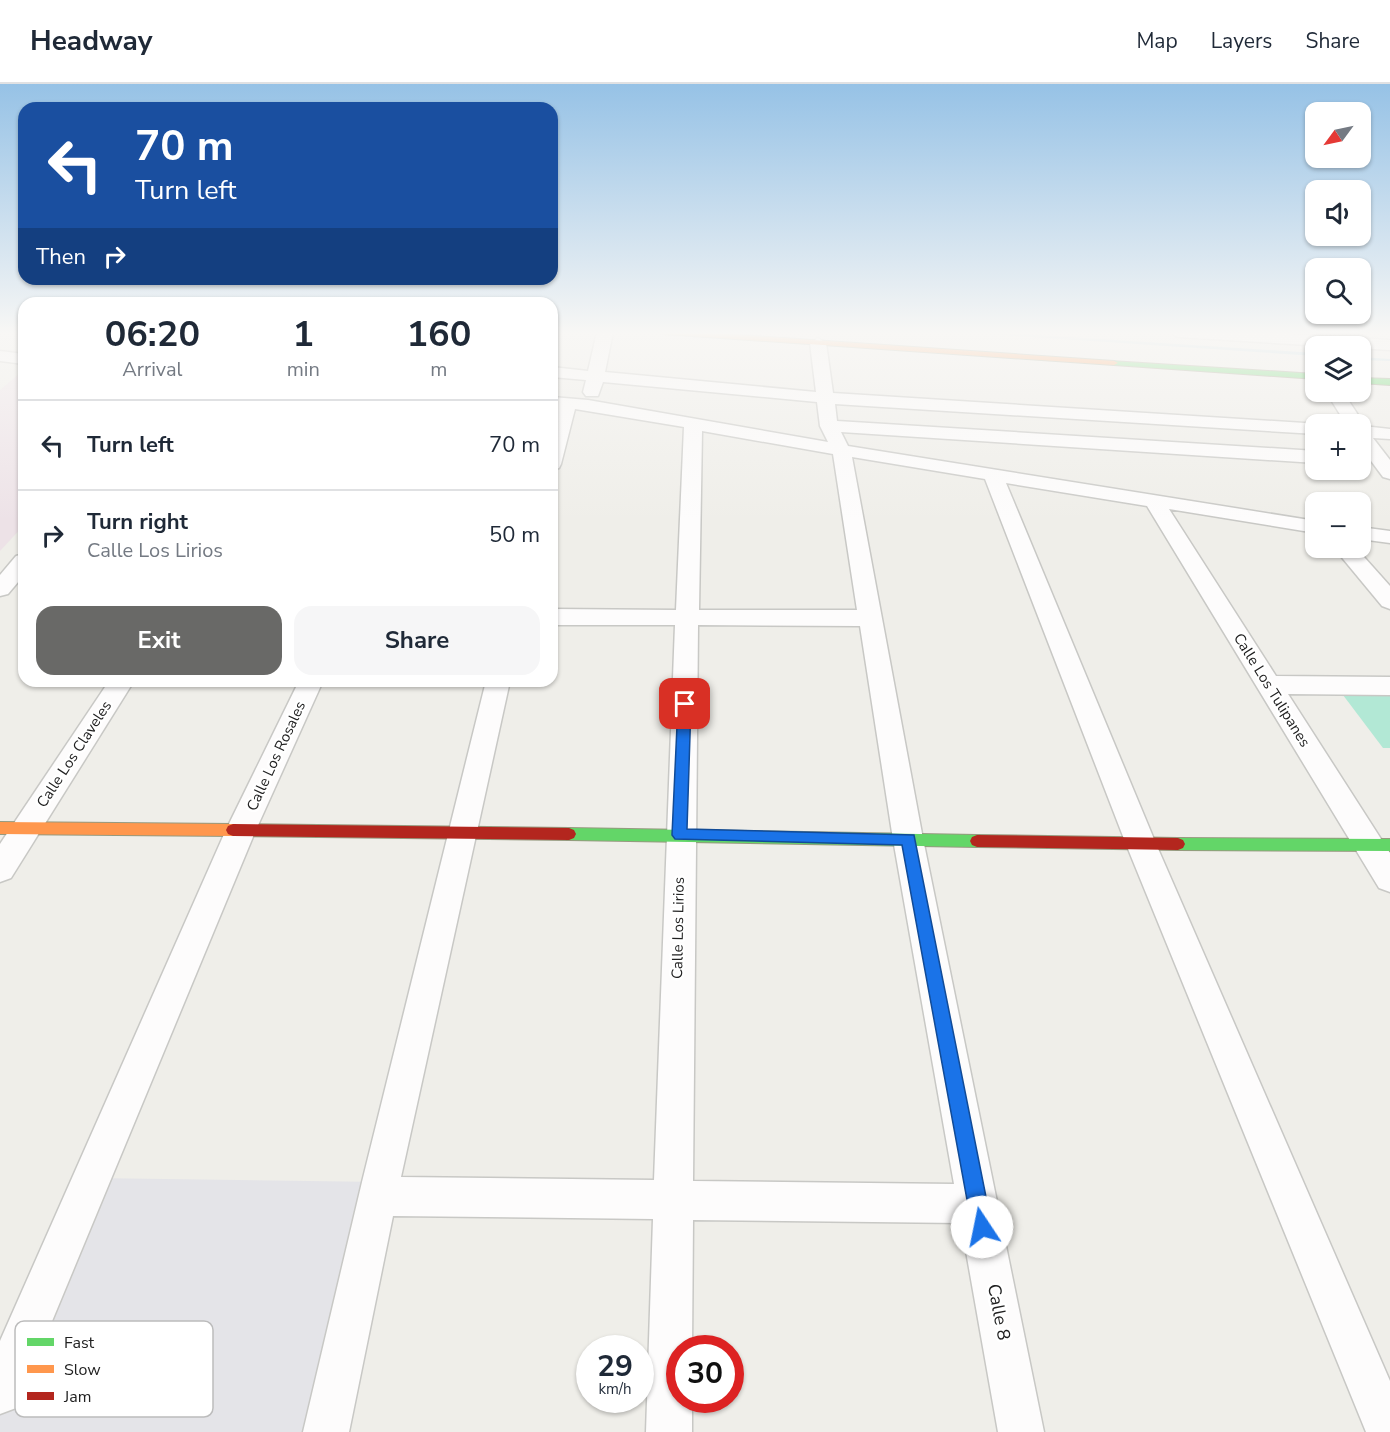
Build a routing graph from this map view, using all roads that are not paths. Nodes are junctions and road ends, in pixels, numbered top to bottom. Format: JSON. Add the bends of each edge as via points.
{"nodes":[{"id":1,"x":591,"y":395,"type":"edge"},
{"id":2,"x":784,"y":395,"type":"edge"},
{"id":3,"x":824,"y":395,"type":"edge"},
{"id":4,"x":825,"y":399,"type":"junction"},
{"id":5,"x":560,"y":402,"type":"edge"},
{"id":6,"x":588,"y":405,"type":"junction"},
{"id":7,"x":558,"y":418,"type":"edge"},
{"id":8,"x":693,"y":423,"type":"junction"},
{"id":9,"x":830,"y":426,"type":"junction"},
{"id":10,"x":1305,"y":428,"type":"edge"},
{"id":11,"x":1371,"y":433,"type":"edge"},
{"id":12,"x":1390,"y":434,"type":"edge"},
{"id":13,"x":1371,"y":445,"type":"edge"},
{"id":14,"x":842,"y":450,"type":"junction"},
{"id":15,"x":1305,"y":456,"type":"edge"},
{"id":16,"x":1371,"y":462,"type":"edge"},
{"id":17,"x":1387,"y":465,"type":"edge"},
{"id":18,"x":993,"y":475,"type":"junction"},
{"id":19,"x":1155,"y":501,"type":"junction"},
{"id":20,"x":1305,"y":525,"type":"edge"},
{"id":21,"x":1371,"y":534,"type":"edge"},
{"id":22,"x":1390,"y":537,"type":"edge"},
{"id":23,"x":1353,"y":558,"type":"edge"},
{"id":24,"x":18,"y":568,"type":"edge"},
{"id":25,"x":0,"y":589,"type":"edge"},
{"id":26,"x":1390,"y":601,"type":"edge"},
{"id":27,"x":558,"y":617,"type":"edge"},
{"id":28,"x":688,"y":617,"type":"junction"},
{"id":29,"x":869,"y":618,"type":"junction"},
{"id":30,"x":1268,"y":685,"type":"junction"},
{"id":31,"x":1390,"y":686,"type":"edge"},
{"id":32,"x":118,"y":687,"type":"edge"},
{"id":33,"x":309,"y":687,"type":"edge"},
{"id":34,"x":497,"y":687,"type":"edge"},
{"id":35,"x":14,"y":828,"type":"edge"},
{"id":36,"x":240,"y":832,"type":"junction"},
{"id":37,"x":462,"y":832,"type":"junction"},
{"id":38,"x":680,"y":835,"type":"junction"},
{"id":39,"x":909,"y":839,"type":"junction"},
{"id":40,"x":1141,"y":844,"type":"junction"},
{"id":41,"x":1380,"y":845,"type":"edge"},
{"id":42,"x":0,"y":869,"type":"edge"},
{"id":43,"x":1390,"y":879,"type":"edge"},
{"id":44,"x":378,"y":1196,"type":"junction"},
{"id":45,"x":673,"y":1200,"type":"junction"},
{"id":46,"x":978,"y":1204,"type":"junction"},
{"id":47,"x":30,"y":1321,"type":"edge"},
{"id":48,"x":15,"y":1357,"type":"edge"},
{"id":49,"x":0,"y":1392,"type":"edge"},
{"id":50,"x":326,"y":1432,"type":"edge"},
{"id":51,"x":669,"y":1432,"type":"edge"},
{"id":52,"x":1021,"y":1432,"type":"edge"},
{"id":53,"x":1389,"y":1432,"type":"edge"}],
"edges":[{"from":1,"to":6,"type":"street"},
{"from":2,"to":4,"type":"street"},
{"from":3,"to":4,"type":"street","name":"Calle 8"},
{"from":4,"to":9,"type":"street","name":"Calle 8"},
{"from":4,"to":10,"type":"street"},
{"from":5,"to":6,"type":"street"},
{"from":5,"to":7,"type":"street"},
{"from":6,"to":8,"type":"street"},
{"from":8,"to":14,"type":"street"},
{"from":8,"to":28,"type":"street","name":"Calle Los Lirios"},
{"from":9,"to":14,"type":"street","name":"Calle 8"},
{"from":9,"to":15,"type":"street"},
{"from":11,"to":12,"type":"street"},
{"from":13,"to":17,"type":"street"},
{"from":14,"to":18,"type":"street"},
{"from":14,"to":29,"type":"street","name":"Calle 8"},
{"from":16,"to":17,"type":"street"},
{"from":18,"to":19,"type":"street"},
{"from":18,"to":40,"type":"street"},
{"from":19,"to":20,"type":"street"},
{"from":19,"to":30,"type":"street","name":"Calle Los Tulipanes"},
{"from":21,"to":22,"type":"street"},
{"from":23,"to":26,"type":"street"},
{"from":24,"to":25,"type":"street"},
{"from":27,"to":28,"type":"street"},
{"from":28,"to":29,"type":"street"},
{"from":28,"to":38,"type":"street","name":"Calle Los Lirios"},
{"from":29,"to":39,"type":"street","name":"Calle 8"},
{"from":30,"to":31,"type":"street"},
{"from":30,"to":41,"type":"street","name":"Calle Los Tulipanes"},
{"from":32,"to":35,"type":"street","name":"Calle Los Claveles"},
{"from":33,"to":36,"type":"street","name":"Calle Los Rosales"},
{"from":34,"to":37,"type":"street"},
{"from":35,"to":36,"type":"main road"},
{"from":35,"to":42,"type":"street","name":"Calle Los Claveles"},
{"from":36,"to":37,"type":"main road"},
{"from":36,"to":47,"type":"street","name":"Calle Los Rosales"},
{"from":37,"to":38,"type":"main road"},
{"from":37,"to":44,"type":"street"},
{"from":38,"to":39,"type":"main road"},
{"from":38,"to":45,"type":"street","name":"Calle Los Lirios"},
{"from":39,"to":40,"type":"main road"},
{"from":39,"to":46,"type":"street","name":"Calle 8"},
{"from":40,"to":41,"type":"main road"},
{"from":40,"to":53,"type":"street"},
{"from":41,"to":43,"type":"street","name":"Calle Los Tulipanes"},
{"from":44,"to":45,"type":"street"},
{"from":44,"to":50,"type":"street"},
{"from":45,"to":46,"type":"street"},
{"from":45,"to":51,"type":"street","name":"Calle Los Lirios"},
{"from":46,"to":52,"type":"street","name":"Calle 8"},
{"from":48,"to":49,"type":"street","name":"Calle Los Rosales"}]}
